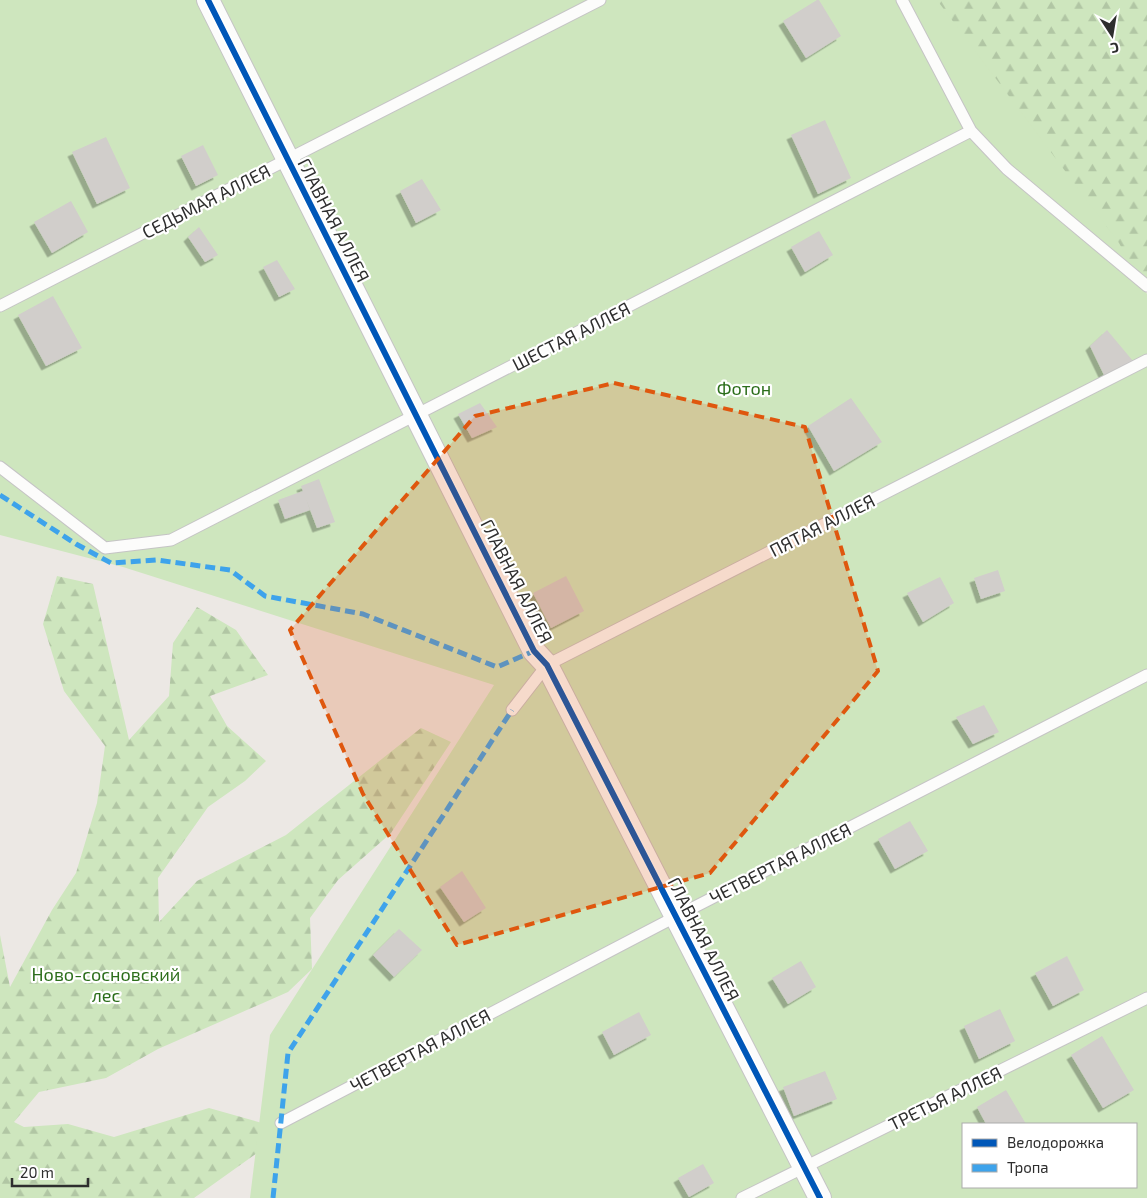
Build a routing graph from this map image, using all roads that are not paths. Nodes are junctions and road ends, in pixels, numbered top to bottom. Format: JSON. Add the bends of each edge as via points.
{"nodes":[{"id":1,"x":208,"y":0,"type":"edge"},
{"id":2,"x":600,"y":0,"type":"edge"},
{"id":3,"x":902,"y":0,"type":"edge"},
{"id":4,"x":971,"y":131,"type":"junction"},
{"id":5,"x":287,"y":160,"type":"junction"},
{"id":6,"x":1147,"y":286,"type":"edge"},
{"id":7,"x":0,"y":306,"type":"edge"},
{"id":8,"x":1147,"y":360,"type":"edge"},
{"id":9,"x":416,"y":415,"type":"junction"},
{"id":10,"x":0,"y":467,"type":"edge"},
{"id":11,"x":547,"y":665,"type":"junction"},
{"id":12,"x":1147,"y":676,"type":"edge"},
{"id":13,"x":512,"y":710,"type":"dead end"},
{"id":14,"x":675,"y":917,"type":"junction"},
{"id":15,"x":1147,"y":998,"type":"edge"},
{"id":16,"x":281,"y":1123,"type":"dead end"},
{"id":17,"x":804,"y":1167,"type":"junction"},
{"id":18,"x":742,"y":1198,"type":"edge"},
{"id":19,"x":820,"y":1198,"type":"edge"}],
"edges":[{"from":1,"to":5,"type":"street","name":"ГЛАВНАЯ АЛЛЕЯ"},
{"from":2,"to":5,"type":"lane","name":"СЕДЬМАЯ АЛЛЕЯ"},
{"from":3,"to":4,"type":"lane"},
{"from":4,"to":6,"type":"lane","via":[[1007,169]]},
{"from":4,"to":9,"type":"lane","name":"ШЕСТАЯ АЛЛЕЯ"},
{"from":5,"to":7,"type":"lane","name":"СЕДЬМАЯ АЛЛЕЯ"},
{"from":5,"to":9,"type":"street","name":"ГЛАВНАЯ АЛЛЕЯ"},
{"from":8,"to":11,"type":"lane","name":"ПЯТАЯ АЛЛЕЯ"},
{"from":9,"to":10,"type":"lane","name":"ШЕСТАЯ АЛЛЕЯ","via":[[171,540],[105,548]]},
{"from":9,"to":11,"type":"street","name":"ГЛАВНАЯ АЛЛЕЯ","via":[[534,651]]},
{"from":11,"to":13,"type":"lane","name":"ПЯТАЯ АЛЛЕЯ"},
{"from":11,"to":14,"type":"street","name":"ГЛАВНАЯ АЛЛЕЯ"},
{"from":12,"to":14,"type":"lane","name":"ЧЕТВЕРТАЯ АЛЛЕЯ"},
{"from":14,"to":16,"type":"lane","name":"ЧЕТВЕРТАЯ АЛЛЕЯ"},
{"from":14,"to":17,"type":"street","name":"ГЛАВНАЯ АЛЛЕЯ"},
{"from":15,"to":17,"type":"lane","name":"ТРЕТЬЯ АЛЛЕЯ"},
{"from":17,"to":18,"type":"lane","name":"ТРЕТЬЯ АЛЛЕЯ"},
{"from":17,"to":19,"type":"street","name":"ГЛАВНАЯ АЛЛЕЯ"}]}
